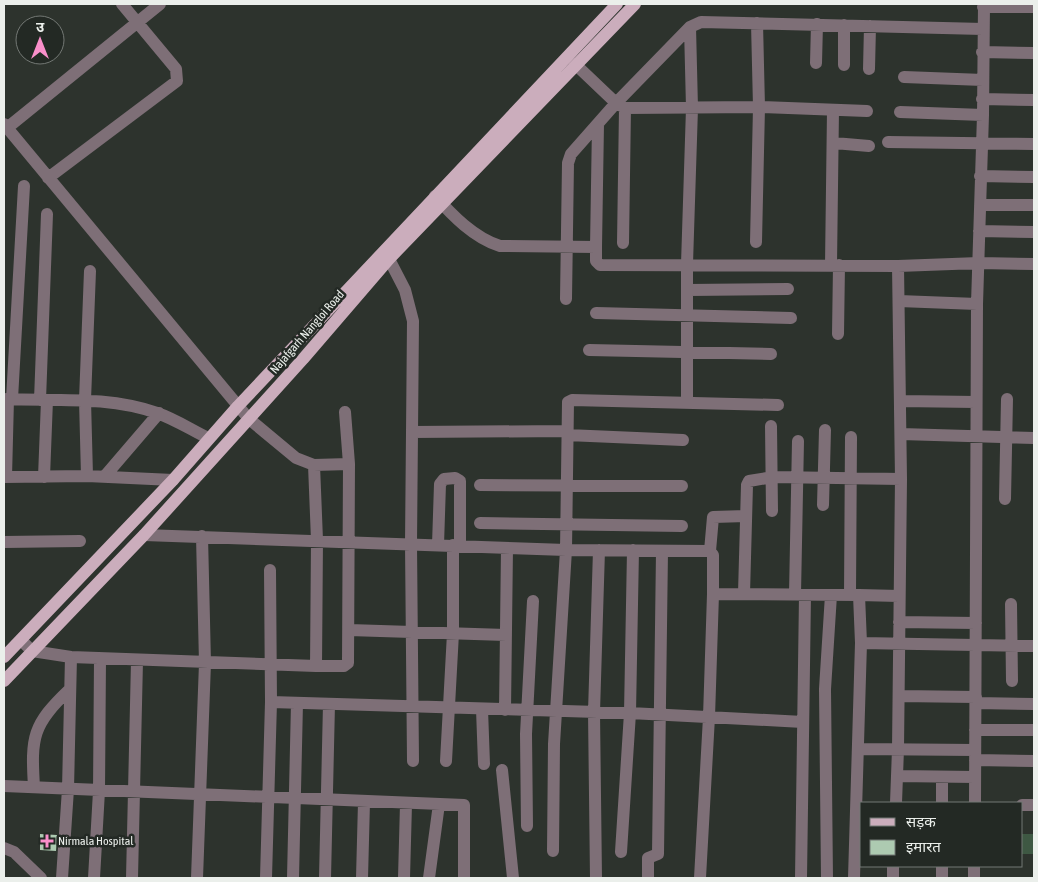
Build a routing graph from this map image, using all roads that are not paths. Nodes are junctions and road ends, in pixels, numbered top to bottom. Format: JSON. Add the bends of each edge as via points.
{"nodes":[{"id":1,"x":122,"y":4,"type":"edge"},
{"id":2,"x":160,"y":4,"type":"edge"},
{"id":3,"x":618,"y":4,"type":"edge"},
{"id":4,"x":635,"y":4,"type":"edge"},
{"id":5,"x":983,"y":5,"type":"edge"},
{"id":6,"x":1034,"y":7,"type":"edge"},
{"id":7,"x":137,"y":22,"type":"junction"},
{"id":8,"x":757,"y":23,"type":"junction"},
{"id":9,"x":817,"y":24,"type":"junction"},
{"id":10,"x":844,"y":25,"type":"junction"},
{"id":11,"x":870,"y":26,"type":"junction"},
{"id":12,"x":690,"y":27,"type":"junction"},
{"id":13,"x":983,"y":29,"type":"junction"},
{"id":14,"x":982,"y":52,"type":"junction"},
{"id":15,"x":1034,"y":52,"type":"edge"},
{"id":16,"x":575,"y":64,"type":"junction"},
{"id":17,"x":816,"y":64,"type":"dead end"},
{"id":18,"x":844,"y":65,"type":"dead end"},
{"id":19,"x":869,"y":69,"type":"dead end"},
{"id":20,"x":904,"y":77,"type":"dead end"},
{"id":21,"x":983,"y":80,"type":"junction"},
{"id":22,"x":982,"y":99,"type":"junction"},
{"id":23,"x":1034,"y":100,"type":"edge"},
{"id":24,"x":620,"y":105,"type":"junction"},
{"id":25,"x":759,"y":107,"type":"junction"},
{"id":26,"x":692,"y":108,"type":"junction"},
{"id":27,"x":834,"y":110,"type":"junction"},
{"id":28,"x":867,"y":111,"type":"dead end"},
{"id":29,"x":900,"y":112,"type":"dead end"},
{"id":30,"x":983,"y":114,"type":"junction"},
{"id":31,"x":598,"y":124,"type":"junction"},
{"id":32,"x":5,"y":126,"type":"edge"},
{"id":33,"x":888,"y":142,"type":"dead end"},
{"id":34,"x":834,"y":143,"type":"junction"},
{"id":35,"x":981,"y":143,"type":"junction"},
{"id":36,"x":1034,"y":144,"type":"edge"},
{"id":37,"x":869,"y":146,"type":"dead end"},
{"id":38,"x":980,"y":176,"type":"junction"},
{"id":39,"x":1034,"y":177,"type":"edge"},
{"id":40,"x":48,"y":178,"type":"junction"},
{"id":41,"x":24,"y":186,"type":"dead end"},
{"id":42,"x":438,"y":200,"type":"junction"},
{"id":43,"x":980,"y":205,"type":"junction"},
{"id":44,"x":1034,"y":206,"type":"edge"},
{"id":45,"x":47,"y":214,"type":"dead end"},
{"id":46,"x":980,"y":231,"type":"junction"},
{"id":47,"x":1034,"y":232,"type":"edge"},
{"id":48,"x":756,"y":242,"type":"dead end"},
{"id":49,"x":623,"y":243,"type":"dead end"},
{"id":50,"x":567,"y":247,"type":"junction"},
{"id":51,"x":596,"y":247,"type":"junction"},
{"id":52,"x":389,"y":259,"type":"junction"},
{"id":53,"x":979,"y":263,"type":"junction"},
{"id":54,"x":687,"y":264,"type":"junction"},
{"id":55,"x":1034,"y":264,"type":"edge"},
{"id":56,"x":835,"y":265,"type":"junction"},
{"id":57,"x":898,"y":266,"type":"junction"},
{"id":58,"x":90,"y":271,"type":"dead end"},
{"id":59,"x":688,"y":290,"type":"junction"},
{"id":60,"x":788,"y":290,"type":"dead end"},
{"id":61,"x":566,"y":299,"type":"dead end"},
{"id":62,"x":899,"y":301,"type":"junction"},
{"id":63,"x":976,"y":304,"type":"junction"},
{"id":64,"x":596,"y":313,"type":"dead end"},
{"id":65,"x":689,"y":317,"type":"junction"},
{"id":66,"x":791,"y":318,"type":"dead end"},
{"id":67,"x":838,"y":334,"type":"dead end"},
{"id":68,"x":589,"y":350,"type":"dead end"},
{"id":69,"x":688,"y":351,"type":"junction"},
{"id":70,"x":771,"y":354,"type":"dead end"},
{"id":71,"x":8,"y":399,"type":"edge"},
{"id":72,"x":1007,"y":399,"type":"dead end"},
{"id":73,"x":43,"y":400,"type":"junction"},
{"id":74,"x":85,"y":400,"type":"junction"},
{"id":75,"x":900,"y":401,"type":"junction"},
{"id":76,"x":976,"y":402,"type":"junction"},
{"id":77,"x":687,"y":403,"type":"junction"},
{"id":78,"x":778,"y":405,"type":"dead end"},
{"id":79,"x":238,"y":406,"type":"junction"},
{"id":80,"x":346,"y":412,"type":"dead end"},
{"id":81,"x":158,"y":413,"type":"junction"},
{"id":82,"x":249,"y":418,"type":"junction"},
{"id":83,"x":771,"y":426,"type":"dead end"},
{"id":84,"x":824,"y":430,"type":"dead end"},
{"id":85,"x":412,"y":432,"type":"junction"},
{"id":86,"x":567,"y":433,"type":"junction"},
{"id":87,"x":900,"y":434,"type":"junction"},
{"id":88,"x":851,"y":437,"type":"dead end"},
{"id":89,"x":977,"y":437,"type":"junction"},
{"id":90,"x":208,"y":438,"type":"junction"},
{"id":91,"x":1006,"y":438,"type":"junction"},
{"id":92,"x":1034,"y":438,"type":"edge"},
{"id":93,"x":683,"y":440,"type":"dead end"},
{"id":94,"x":798,"y":441,"type":"dead end"},
{"id":95,"x":349,"y":464,"type":"junction"},
{"id":96,"x":314,"y":465,"type":"junction"},
{"id":97,"x":87,"y":476,"type":"junction"},
{"id":98,"x":105,"y":476,"type":"junction"},
{"id":99,"x":5,"y":477,"type":"edge"},
{"id":100,"x":44,"y":477,"type":"junction"},
{"id":101,"x":772,"y":477,"type":"junction"},
{"id":102,"x":797,"y":477,"type":"junction"},
{"id":103,"x":824,"y":477,"type":"junction"},
{"id":104,"x":852,"y":477,"type":"junction"},
{"id":105,"x":901,"y":479,"type":"junction"},
{"id":106,"x":173,"y":480,"type":"junction"},
{"id":107,"x":480,"y":485,"type":"dead end"},
{"id":108,"x":566,"y":486,"type":"junction"},
{"id":109,"x":682,"y":486,"type":"dead end"},
{"id":110,"x":1005,"y":498,"type":"dead end"},
{"id":111,"x":823,"y":505,"type":"dead end"},
{"id":112,"x":772,"y":511,"type":"dead end"},
{"id":113,"x":746,"y":516,"type":"junction"},
{"id":114,"x":480,"y":523,"type":"dead end"},
{"id":115,"x":566,"y":524,"type":"junction"},
{"id":116,"x":682,"y":526,"type":"dead end"},
{"id":117,"x":144,"y":535,"type":"junction"},
{"id":118,"x":202,"y":536,"type":"junction"},
{"id":119,"x":317,"y":540,"type":"junction"},
{"id":120,"x":349,"y":541,"type":"junction"},
{"id":121,"x":4,"y":542,"type":"edge"},
{"id":122,"x":80,"y":542,"type":"dead end"},
{"id":123,"x":411,"y":544,"type":"junction"},
{"id":124,"x":438,"y":545,"type":"junction"},
{"id":125,"x":456,"y":545,"type":"junction"},
{"id":126,"x":507,"y":548,"type":"junction"},
{"id":127,"x":566,"y":550,"type":"junction"},
{"id":128,"x":599,"y":550,"type":"junction"},
{"id":129,"x":633,"y":550,"type":"junction"},
{"id":130,"x":662,"y":551,"type":"junction"},
{"id":131,"x":710,"y":551,"type":"junction"},
{"id":132,"x":270,"y":570,"type":"dead end"},
{"id":133,"x":713,"y":594,"type":"junction"},
{"id":134,"x":744,"y":594,"type":"junction"},
{"id":135,"x":800,"y":595,"type":"junction"},
{"id":136,"x":832,"y":595,"type":"junction"},
{"id":137,"x":854,"y":595,"type":"junction"},
{"id":138,"x":899,"y":596,"type":"junction"},
{"id":139,"x":533,"y":601,"type":"dead end"},
{"id":140,"x":1011,"y":604,"type":"dead end"},
{"id":141,"x":899,"y":622,"type":"junction"},
{"id":142,"x":976,"y":623,"type":"junction"},
{"id":143,"x":349,"y":630,"type":"junction"},
{"id":144,"x":411,"y":632,"type":"junction"},
{"id":145,"x":452,"y":633,"type":"junction"},
{"id":146,"x":506,"y":635,"type":"junction"},
{"id":147,"x":21,"y":640,"type":"junction"},
{"id":148,"x":861,"y":643,"type":"junction"},
{"id":149,"x":898,"y":644,"type":"junction"},
{"id":150,"x":976,"y":645,"type":"junction"},
{"id":151,"x":1011,"y":646,"type":"junction"},
{"id":152,"x":1034,"y":646,"type":"edge"},
{"id":153,"x":32,"y":651,"type":"junction"},
{"id":154,"x":70,"y":657,"type":"junction"},
{"id":155,"x":4,"y":658,"type":"edge"},
{"id":156,"x":100,"y":659,"type":"junction"},
{"id":157,"x":137,"y":661,"type":"junction"},
{"id":158,"x":205,"y":664,"type":"junction"},
{"id":159,"x":272,"y":666,"type":"junction"},
{"id":160,"x":316,"y":666,"type":"junction"},
{"id":161,"x":4,"y":681,"type":"edge"},
{"id":162,"x":1012,"y":681,"type":"dead end"},
{"id":163,"x":70,"y":689,"type":"junction"},
{"id":164,"x":899,"y":696,"type":"junction"},
{"id":165,"x":976,"y":700,"type":"junction"},
{"id":166,"x":271,"y":702,"type":"junction"},
{"id":167,"x":297,"y":703,"type":"junction"},
{"id":168,"x":329,"y":704,"type":"junction"},
{"id":169,"x":1034,"y":704,"type":"edge"},
{"id":170,"x":411,"y":707,"type":"junction"},
{"id":171,"x":448,"y":708,"type":"junction"},
{"id":172,"x":482,"y":709,"type":"junction"},
{"id":173,"x":505,"y":710,"type":"junction"},
{"id":174,"x":529,"y":710,"type":"junction"},
{"id":175,"x":556,"y":711,"type":"junction"},
{"id":176,"x":594,"y":712,"type":"junction"},
{"id":177,"x":630,"y":713,"type":"junction"},
{"id":178,"x":660,"y":714,"type":"junction"},
{"id":179,"x":709,"y":717,"type":"junction"},
{"id":180,"x":803,"y":722,"type":"junction"},
{"id":181,"x":975,"y":730,"type":"junction"},
{"id":182,"x":1034,"y":730,"type":"edge"},
{"id":183,"x":858,"y":749,"type":"junction"},
{"id":184,"x":898,"y":749,"type":"junction"},
{"id":185,"x":975,"y":755,"type":"junction"},
{"id":186,"x":413,"y":761,"type":"dead end"},
{"id":187,"x":446,"y":761,"type":"dead end"},
{"id":188,"x":1034,"y":761,"type":"edge"},
{"id":189,"x":484,"y":764,"type":"dead end"},
{"id":190,"x":502,"y":770,"type":"dead end"},
{"id":191,"x":897,"y":776,"type":"junction"},
{"id":192,"x":942,"y":777,"type":"junction"},
{"id":193,"x":975,"y":777,"type":"junction"},
{"id":194,"x":4,"y":786,"type":"edge"},
{"id":195,"x":34,"y":788,"type":"junction"},
{"id":196,"x":68,"y":789,"type":"junction"},
{"id":197,"x":99,"y":791,"type":"junction"},
{"id":198,"x":136,"y":792,"type":"junction"},
{"id":199,"x":199,"y":795,"type":"junction"},
{"id":200,"x":270,"y":798,"type":"junction"},
{"id":201,"x":296,"y":799,"type":"junction"},
{"id":202,"x":327,"y":800,"type":"junction"},
{"id":203,"x":364,"y":802,"type":"junction"},
{"id":204,"x":896,"y":802,"type":"edge"},
{"id":205,"x":942,"y":802,"type":"edge"},
{"id":206,"x":975,"y":802,"type":"edge"},
{"id":207,"x":406,"y":804,"type":"junction"},
{"id":208,"x":439,"y":804,"type":"junction"},
{"id":209,"x":527,"y":826,"type":"dead end"},
{"id":210,"x":4,"y":848,"type":"edge"},
{"id":211,"x":553,"y":851,"type":"dead end"},
{"id":212,"x":621,"y":852,"type":"dead end"},
{"id":213,"x":42,"y":878,"type":"edge"},
{"id":214,"x":62,"y":878,"type":"edge"},
{"id":215,"x":94,"y":878,"type":"edge"},
{"id":216,"x":132,"y":878,"type":"edge"},
{"id":217,"x":197,"y":878,"type":"edge"},
{"id":218,"x":266,"y":878,"type":"edge"},
{"id":219,"x":293,"y":878,"type":"edge"},
{"id":220,"x":325,"y":878,"type":"edge"},
{"id":221,"x":362,"y":878,"type":"edge"},
{"id":222,"x":404,"y":878,"type":"edge"},
{"id":223,"x":429,"y":878,"type":"edge"},
{"id":224,"x":464,"y":878,"type":"edge"},
{"id":225,"x":513,"y":878,"type":"edge"},
{"id":226,"x":596,"y":878,"type":"edge"},
{"id":227,"x":648,"y":878,"type":"edge"},
{"id":228,"x":700,"y":878,"type":"edge"},
{"id":229,"x":801,"y":878,"type":"edge"},
{"id":230,"x":827,"y":878,"type":"edge"},
{"id":231,"x":854,"y":878,"type":"edge"}],
"edges":[{"from":1,"to":7,"type":"street"},
{"from":2,"to":7,"type":"street"},
{"from":3,"to":42,"type":"main road","name":"Najafgarh Nangloi Road"},
{"from":4,"to":16,"type":"main road","name":"Najafgarh Nangloi Road"},
{"from":5,"to":6,"type":"street"},
{"from":5,"to":13,"type":"street"},
{"from":7,"to":32,"type":"street"},
{"from":7,"to":40,"type":"street","via":[[176,69],[177,81]]},
{"from":8,"to":9,"type":"street"},
{"from":8,"to":12,"type":"street","via":[[700,22]]},
{"from":8,"to":25,"type":"street"},
{"from":9,"to":10,"type":"street"},
{"from":9,"to":17,"type":"street"},
{"from":10,"to":11,"type":"street"},
{"from":10,"to":18,"type":"street"},
{"from":11,"to":13,"type":"street"},
{"from":11,"to":19,"type":"street"},
{"from":12,"to":24,"type":"street"},
{"from":12,"to":26,"type":"street"},
{"from":13,"to":14,"type":"street"},
{"from":14,"to":15,"type":"street"},
{"from":14,"to":21,"type":"street"},
{"from":16,"to":24,"type":"street"},
{"from":16,"to":42,"type":"main road","name":"Najafgarh Nangloi Road"},
{"from":20,"to":21,"type":"street"},
{"from":21,"to":22,"type":"street"},
{"from":22,"to":23,"type":"street"},
{"from":22,"to":30,"type":"street"},
{"from":24,"to":26,"type":"street"},
{"from":24,"to":31,"type":"street"},
{"from":24,"to":49,"type":"street"},
{"from":25,"to":26,"type":"street"},
{"from":25,"to":27,"type":"street"},
{"from":25,"to":48,"type":"street"},
{"from":26,"to":54,"type":"street"},
{"from":27,"to":28,"type":"street"},
{"from":27,"to":34,"type":"street"},
{"from":29,"to":30,"type":"street"},
{"from":30,"to":35,"type":"street"},
{"from":31,"to":50,"type":"street","via":[[575,149],[568,163]]},
{"from":31,"to":51,"type":"street"},
{"from":32,"to":40,"type":"street"},
{"from":33,"to":35,"type":"street"},
{"from":34,"to":37,"type":"street"},
{"from":34,"to":56,"type":"street"},
{"from":35,"to":36,"type":"street"},
{"from":35,"to":38,"type":"street"},
{"from":38,"to":39,"type":"street"},
{"from":38,"to":43,"type":"street"},
{"from":40,"to":79,"type":"street"},
{"from":41,"to":71,"type":"street"},
{"from":42,"to":50,"type":"street","via":[[468,228],[491,243],[500,246]]},
{"from":42,"to":52,"type":"main road","name":"Najafgarh Nangloi Road"},
{"from":42,"to":79,"type":"main road","name":"Najafgarh Nangloi Road"},
{"from":43,"to":44,"type":"street"},
{"from":43,"to":46,"type":"street"},
{"from":45,"to":73,"type":"street"},
{"from":46,"to":47,"type":"street"},
{"from":46,"to":53,"type":"street"},
{"from":50,"to":51,"type":"street"},
{"from":50,"to":61,"type":"street"},
{"from":51,"to":54,"type":"street","via":[[596,261],[600,265]]},
{"from":52,"to":82,"type":"main road","name":"Najafgarh Nangloi Road"},
{"from":52,"to":85,"type":"street","via":[[405,290],[412,313]]},
{"from":53,"to":55,"type":"street"},
{"from":53,"to":57,"type":"street"},
{"from":53,"to":63,"type":"street"},
{"from":54,"to":56,"type":"street"},
{"from":54,"to":59,"type":"street"},
{"from":56,"to":57,"type":"street"},
{"from":56,"to":67,"type":"street"},
{"from":57,"to":62,"type":"street"},
{"from":58,"to":74,"type":"street"},
{"from":59,"to":60,"type":"street"},
{"from":59,"to":65,"type":"street"},
{"from":62,"to":63,"type":"street"},
{"from":62,"to":75,"type":"street"},
{"from":63,"to":76,"type":"street"},
{"from":64,"to":65,"type":"street"},
{"from":65,"to":66,"type":"street"},
{"from":65,"to":69,"type":"street"},
{"from":68,"to":69,"type":"street"},
{"from":69,"to":70,"type":"street"},
{"from":69,"to":77,"type":"street"},
{"from":71,"to":73,"type":"street"},
{"from":71,"to":99,"type":"street"},
{"from":72,"to":91,"type":"street"},
{"from":73,"to":74,"type":"street"},
{"from":73,"to":100,"type":"street"},
{"from":74,"to":81,"type":"street"},
{"from":74,"to":97,"type":"street"},
{"from":75,"to":76,"type":"street"},
{"from":75,"to":87,"type":"street"},
{"from":76,"to":89,"type":"street"},
{"from":77,"to":78,"type":"street"},
{"from":77,"to":86,"type":"street","via":[[572,400],[567,405]]},
{"from":79,"to":82,"type":"street"},
{"from":79,"to":90,"type":"main road","name":"Najafgarh Nangloi Road"},
{"from":80,"to":95,"type":"street"},
{"from":81,"to":90,"type":"street"},
{"from":81,"to":98,"type":"street"},
{"from":82,"to":96,"type":"street","via":[[296,458]]},
{"from":82,"to":117,"type":"main road","name":"Najafgarh Nangloi Road"},
{"from":83,"to":101,"type":"street"},
{"from":84,"to":103,"type":"street"},
{"from":85,"to":86,"type":"street"},
{"from":85,"to":123,"type":"street"},
{"from":86,"to":93,"type":"street"},
{"from":86,"to":108,"type":"street"},
{"from":87,"to":89,"type":"street"},
{"from":87,"to":105,"type":"street"},
{"from":88,"to":104,"type":"street"},
{"from":89,"to":91,"type":"street"},
{"from":89,"to":142,"type":"street"},
{"from":90,"to":106,"type":"main road","name":"Najafgarh Nangloi Road"},
{"from":91,"to":92,"type":"street"},
{"from":91,"to":110,"type":"street"},
{"from":94,"to":102,"type":"street"},
{"from":95,"to":96,"type":"street"},
{"from":95,"to":120,"type":"street"},
{"from":96,"to":119,"type":"street"},
{"from":97,"to":98,"type":"street"},
{"from":97,"to":100,"type":"street"},
{"from":98,"to":106,"type":"street"},
{"from":99,"to":100,"type":"street"},
{"from":101,"to":102,"type":"street"},
{"from":101,"to":112,"type":"street"},
{"from":101,"to":113,"type":"street","via":[[749,481]]},
{"from":102,"to":103,"type":"street"},
{"from":102,"to":135,"type":"street"},
{"from":103,"to":104,"type":"street"},
{"from":103,"to":111,"type":"street"},
{"from":104,"to":105,"type":"street"},
{"from":104,"to":137,"type":"street"},
{"from":105,"to":138,"type":"street"},
{"from":106,"to":147,"type":"main road","name":"Najafgarh Nangloi Road"},
{"from":107,"to":108,"type":"street"},
{"from":108,"to":109,"type":"street"},
{"from":108,"to":115,"type":"street"},
{"from":113,"to":131,"type":"street","via":[[712,517]]},
{"from":113,"to":134,"type":"street"},
{"from":114,"to":115,"type":"street"},
{"from":115,"to":116,"type":"street"},
{"from":115,"to":127,"type":"street"},
{"from":117,"to":118,"type":"street"},
{"from":117,"to":153,"type":"main road","name":"Najafgarh Nangloi Road"},
{"from":118,"to":119,"type":"street"},
{"from":118,"to":158,"type":"street"},
{"from":119,"to":120,"type":"street"},
{"from":119,"to":160,"type":"street"},
{"from":120,"to":123,"type":"street"},
{"from":120,"to":143,"type":"street"},
{"from":121,"to":122,"type":"street"},
{"from":123,"to":124,"type":"street"},
{"from":123,"to":144,"type":"street"},
{"from":124,"to":125,"type":"street"},
{"from":124,"to":125,"type":"street","via":[[440,484],[444,478],[455,478],[460,481]]},
{"from":125,"to":126,"type":"street"},
{"from":125,"to":145,"type":"street"},
{"from":126,"to":127,"type":"street"},
{"from":126,"to":146,"type":"street"},
{"from":127,"to":128,"type":"street"},
{"from":127,"to":175,"type":"street"},
{"from":128,"to":129,"type":"street"},
{"from":128,"to":176,"type":"street"},
{"from":129,"to":130,"type":"street"},
{"from":129,"to":177,"type":"street"},
{"from":130,"to":131,"type":"street"},
{"from":130,"to":178,"type":"street"},
{"from":131,"to":133,"type":"street","via":[[713,555]]},
{"from":132,"to":159,"type":"street"},
{"from":133,"to":134,"type":"street"},
{"from":133,"to":179,"type":"street"},
{"from":134,"to":135,"type":"street"},
{"from":135,"to":136,"type":"street"},
{"from":135,"to":180,"type":"street"},
{"from":136,"to":137,"type":"street"},
{"from":136,"to":230,"type":"street","via":[[825,689]]},
{"from":137,"to":138,"type":"street"},
{"from":137,"to":148,"type":"street"},
{"from":138,"to":141,"type":"street"},
{"from":139,"to":174,"type":"street"},
{"from":140,"to":151,"type":"street"},
{"from":141,"to":142,"type":"street"},
{"from":141,"to":149,"type":"street"},
{"from":142,"to":150,"type":"street"},
{"from":143,"to":144,"type":"street"},
{"from":143,"to":160,"type":"street","via":[[348,664]]},
{"from":144,"to":145,"type":"street"},
{"from":144,"to":170,"type":"street"},
{"from":145,"to":146,"type":"street"},
{"from":145,"to":171,"type":"street"},
{"from":146,"to":173,"type":"street"},
{"from":147,"to":153,"type":"street"},
{"from":147,"to":155,"type":"main road","name":"Najafgarh Nangloi Road"},
{"from":148,"to":149,"type":"street"},
{"from":148,"to":183,"type":"street"},
{"from":149,"to":150,"type":"street"},
{"from":149,"to":164,"type":"street"},
{"from":150,"to":151,"type":"street"},
{"from":150,"to":165,"type":"street"},
{"from":151,"to":152,"type":"street"},
{"from":151,"to":162,"type":"street"},
{"from":153,"to":154,"type":"street"},
{"from":153,"to":161,"type":"main road","name":"Najafgarh Nangloi Road"},
{"from":154,"to":156,"type":"street"},
{"from":154,"to":163,"type":"street"},
{"from":156,"to":157,"type":"street"},
{"from":156,"to":197,"type":"street"},
{"from":157,"to":158,"type":"street"},
{"from":157,"to":198,"type":"street"},
{"from":158,"to":159,"type":"street"},
{"from":158,"to":199,"type":"street"},
{"from":159,"to":160,"type":"street"},
{"from":159,"to":166,"type":"street"},
{"from":163,"to":195,"type":"street","via":[[42,718],[37,728],[32,757]]},
{"from":163,"to":196,"type":"street"},
{"from":164,"to":165,"type":"street"},
{"from":164,"to":184,"type":"street"},
{"from":165,"to":169,"type":"street"},
{"from":165,"to":181,"type":"street"},
{"from":166,"to":167,"type":"street"},
{"from":166,"to":200,"type":"street"},
{"from":167,"to":168,"type":"street"},
{"from":167,"to":201,"type":"street"},
{"from":168,"to":170,"type":"street"},
{"from":168,"to":202,"type":"street"},
{"from":170,"to":171,"type":"street"},
{"from":170,"to":186,"type":"street"},
{"from":171,"to":172,"type":"street"},
{"from":171,"to":187,"type":"street"},
{"from":172,"to":173,"type":"street"},
{"from":172,"to":189,"type":"street"},
{"from":173,"to":174,"type":"street"},
{"from":174,"to":175,"type":"street"},
{"from":174,"to":209,"type":"street","via":[[526,734]]},
{"from":175,"to":176,"type":"street"},
{"from":175,"to":211,"type":"street"},
{"from":176,"to":177,"type":"street"},
{"from":176,"to":226,"type":"street"},
{"from":177,"to":178,"type":"street"},
{"from":177,"to":212,"type":"street"},
{"from":178,"to":179,"type":"street"},
{"from":178,"to":227,"type":"street","via":[[658,854],[648,858]]},
{"from":179,"to":180,"type":"street"},
{"from":179,"to":228,"type":"street"},
{"from":180,"to":229,"type":"street"},
{"from":181,"to":182,"type":"street"},
{"from":181,"to":185,"type":"street"},
{"from":183,"to":184,"type":"street"},
{"from":183,"to":231,"type":"street"},
{"from":184,"to":185,"type":"street"},
{"from":184,"to":191,"type":"street"},
{"from":185,"to":188,"type":"street"},
{"from":185,"to":193,"type":"street"},
{"from":190,"to":225,"type":"street"},
{"from":191,"to":192,"type":"street"},
{"from":191,"to":204,"type":"street"},
{"from":192,"to":193,"type":"street"},
{"from":192,"to":205,"type":"street"},
{"from":193,"to":206,"type":"street"},
{"from":194,"to":195,"type":"street"},
{"from":195,"to":196,"type":"street"},
{"from":196,"to":197,"type":"street"},
{"from":196,"to":214,"type":"street"},
{"from":197,"to":198,"type":"street"},
{"from":197,"to":215,"type":"street"},
{"from":198,"to":199,"type":"street"},
{"from":198,"to":216,"type":"street"},
{"from":199,"to":200,"type":"street"},
{"from":199,"to":217,"type":"street"},
{"from":200,"to":201,"type":"street"},
{"from":200,"to":218,"type":"street"},
{"from":201,"to":202,"type":"street"},
{"from":201,"to":219,"type":"street"},
{"from":202,"to":203,"type":"street"},
{"from":202,"to":220,"type":"street"},
{"from":203,"to":207,"type":"street"},
{"from":203,"to":221,"type":"street"},
{"from":207,"to":208,"type":"street"},
{"from":207,"to":222,"type":"street"},
{"from":208,"to":223,"type":"street"},
{"from":208,"to":224,"type":"street","via":[[465,807]]},
{"from":210,"to":213,"type":"street","via":[[14,852]]}]}
